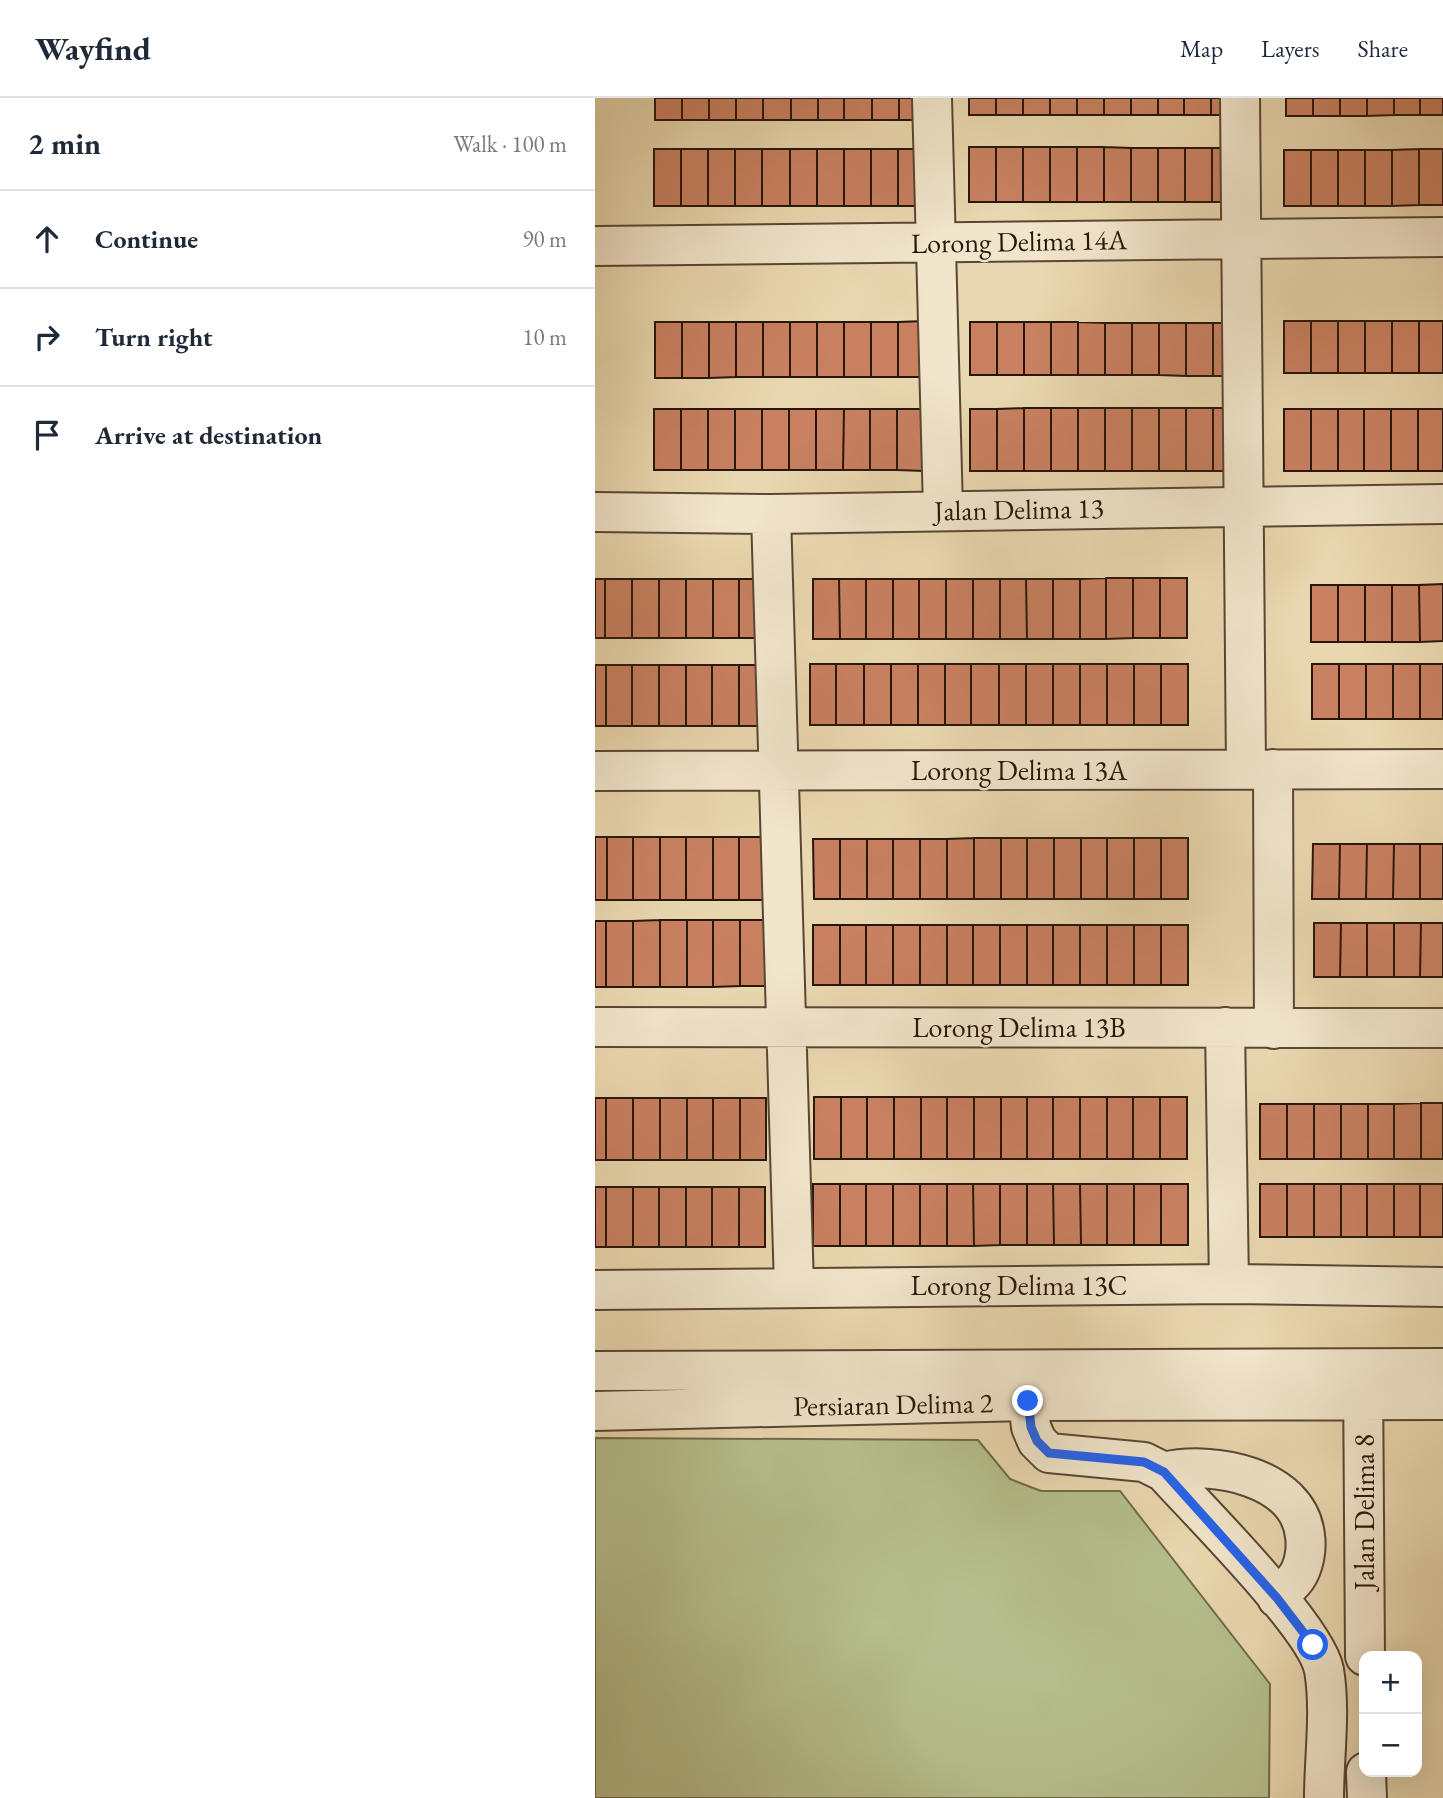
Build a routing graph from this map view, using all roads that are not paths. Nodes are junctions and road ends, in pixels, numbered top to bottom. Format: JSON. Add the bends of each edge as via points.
{"nodes":[{"id":1,"x":932,"y":98,"type":"edge"},
{"id":2,"x":1240,"y":98,"type":"edge"},
{"id":3,"x":1443,"y":237,"type":"edge"},
{"id":4,"x":1240,"y":239,"type":"junction"},
{"id":5,"x":935,"y":242,"type":"junction"},
{"id":6,"x":595,"y":246,"type":"edge"},
{"id":7,"x":1443,"y":504,"type":"edge"},
{"id":8,"x":1243,"y":505,"type":"junction"},
{"id":9,"x":943,"y":510,"type":"junction"},
{"id":10,"x":595,"y":512,"type":"edge"},
{"id":11,"x":771,"y":514,"type":"junction"},
{"id":12,"x":1259,"y":769,"type":"junction"},
{"id":13,"x":1443,"y":769,"type":"edge"},
{"id":14,"x":780,"y":770,"type":"junction"},
{"id":15,"x":595,"y":771,"type":"edge"},
{"id":16,"x":595,"y":1027,"type":"edge"},
{"id":17,"x":787,"y":1027,"type":"junction"},
{"id":18,"x":1225,"y":1027,"type":"junction"},
{"id":19,"x":1443,"y":1028,"type":"edge"},
{"id":20,"x":1275,"y":1029,"type":"junction"},
{"id":21,"x":1229,"y":1284,"type":"junction"},
{"id":22,"x":794,"y":1287,"type":"junction"},
{"id":23,"x":1443,"y":1287,"type":"edge"},
{"id":24,"x":595,"y":1290,"type":"edge"},
{"id":25,"x":1443,"y":1368,"type":"edge"},
{"id":26,"x":595,"y":1371,"type":"edge"},
{"id":27,"x":1363,"y":1384,"type":"junction"},
{"id":28,"x":1443,"y":1400,"type":"edge"},
{"id":29,"x":1028,"y":1401,"type":"junction"},
{"id":30,"x":595,"y":1411,"type":"edge"},
{"id":31,"x":1164,"y":1472,"type":"junction"},
{"id":32,"x":1277,"y":1598,"type":"junction"},
{"id":33,"x":1366,"y":1651,"type":"edge"},
{"id":34,"x":1366,"y":1777,"type":"edge"},
{"id":35,"x":1324,"y":1798,"type":"edge"},
{"id":36,"x":1367,"y":1798,"type":"edge"}],
"edges":[{"from":1,"to":5,"type":"street"},
{"from":2,"to":4,"type":"street"},
{"from":3,"to":4,"type":"street","name":"Lorong Delima 14A"},
{"from":4,"to":5,"type":"street","name":"Lorong Delima 14A"},
{"from":4,"to":8,"type":"street"},
{"from":5,"to":6,"type":"street","name":"Lorong Delima 14A"},
{"from":5,"to":9,"type":"street"},
{"from":7,"to":8,"type":"street","name":"Jalan Delima 13"},
{"from":8,"to":9,"type":"street","name":"Jalan Delima 13"},
{"from":8,"to":12,"type":"street"},
{"from":9,"to":11,"type":"street","name":"Jalan Delima 13"},
{"from":10,"to":11,"type":"street","name":"Jalan Delima 13"},
{"from":11,"to":14,"type":"street"},
{"from":12,"to":13,"type":"street","name":"Lorong Delima 13A"},
{"from":12,"to":14,"type":"street","name":"Lorong Delima 13A"},
{"from":12,"to":20,"type":"street"},
{"from":14,"to":15,"type":"street","name":"Lorong Delima 13A"},
{"from":14,"to":17,"type":"street"},
{"from":16,"to":17,"type":"street","name":"Lorong Delima 13B"},
{"from":17,"to":18,"type":"street","name":"Lorong Delima 13B"},
{"from":17,"to":22,"type":"street"},
{"from":18,"to":20,"type":"street","name":"Lorong Delima 13B"},
{"from":18,"to":21,"type":"street"},
{"from":19,"to":20,"type":"street","name":"Lorong Delima 13B"},
{"from":21,"to":22,"type":"street","name":"Lorong Delima 13C"},
{"from":21,"to":23,"type":"street","name":"Lorong Delima 13C"},
{"from":22,"to":24,"type":"street","name":"Lorong Delima 13C"},
{"from":25,"to":27,"type":"street","name":"Persiaran Delima 2"},
{"from":26,"to":27,"type":"street","name":"Persiaran Delima 2"},
{"from":27,"to":28,"type":"street","name":"Persiaran Delima 2"},
{"from":27,"to":29,"type":"street","name":"Persiaran Delima 2"},
{"from":27,"to":33,"type":"street","name":"Jalan Delima 8"},
{"from":29,"to":30,"type":"street","name":"Persiaran Delima 2"},
{"from":29,"to":31,"type":"street","via":[[1031,1427],[1049,1453],[1144,1462]]},
{"from":31,"to":32,"type":"street"},
{"from":31,"to":32,"type":"street","via":[[1184,1467],[1222,1470],[1279,1492],[1294,1503],[1304,1522],[1304,1559],[1297,1577]]},
{"from":32,"to":35,"type":"street","via":[[1313,1645],[1324,1668]]},
{"from":34,"to":36,"type":"street"}]}
